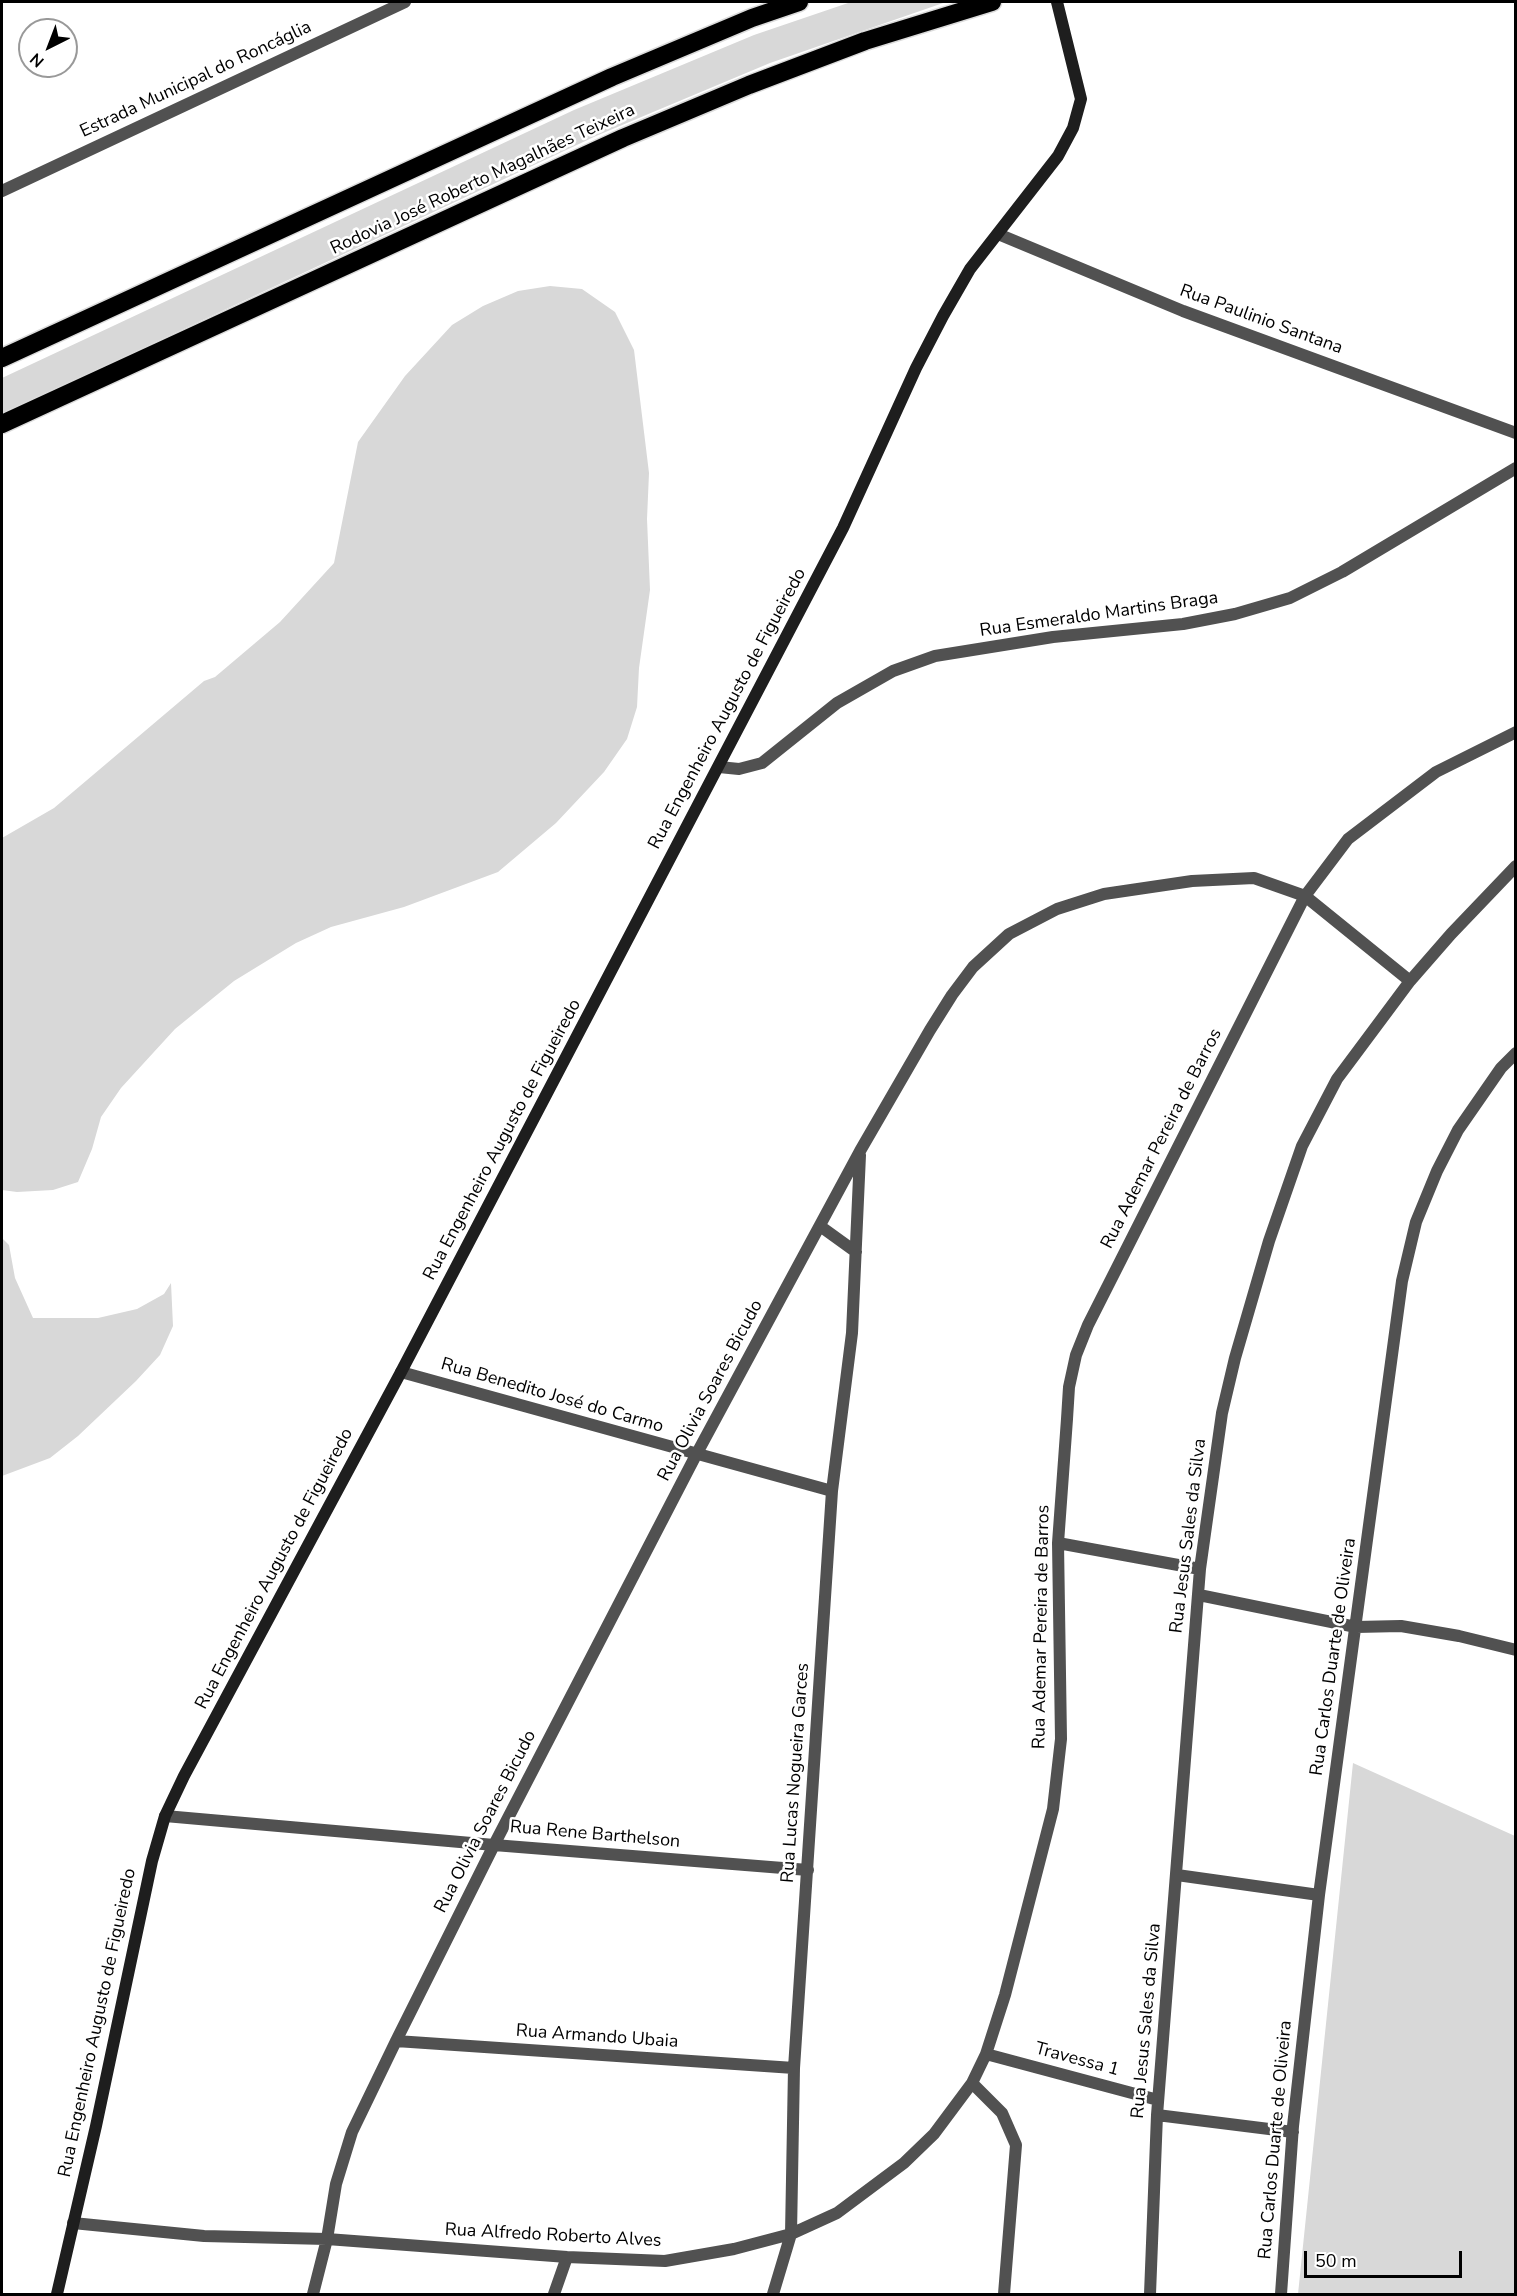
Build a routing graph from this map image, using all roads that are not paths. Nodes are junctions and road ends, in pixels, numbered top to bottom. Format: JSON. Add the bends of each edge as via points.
{"nodes":[{"id":1,"x":405,"y":2,"type":"edge"},
{"id":2,"x":799,"y":2,"type":"edge"},
{"id":3,"x":992,"y":2,"type":"edge"},
{"id":4,"x":1058,"y":2,"type":"edge"},
{"id":5,"x":2,"y":191,"type":"edge"},
{"id":6,"x":998,"y":234,"type":"junction"},
{"id":7,"x":2,"y":358,"type":"edge"},
{"id":8,"x":2,"y":424,"type":"edge"},
{"id":9,"x":1515,"y":433,"type":"edge"},
{"id":10,"x":1515,"y":468,"type":"edge"},
{"id":11,"x":1515,"y":732,"type":"edge"},
{"id":12,"x":719,"y":767,"type":"junction"},
{"id":13,"x":1515,"y":866,"type":"edge"},
{"id":14,"x":1305,"y":896,"type":"junction"},
{"id":15,"x":1410,"y":981,"type":"junction"},
{"id":16,"x":1515,"y":1053,"type":"edge"},
{"id":17,"x":860,"y":1151,"type":"junction"},
{"id":18,"x":820,"y":1226,"type":"junction"},
{"id":19,"x":856,"y":1252,"type":"junction"},
{"id":20,"x":401,"y":1372,"type":"junction"},
{"id":21,"x":696,"y":1455,"type":"junction"},
{"id":22,"x":832,"y":1491,"type":"junction"},
{"id":23,"x":1058,"y":1542,"type":"junction"},
{"id":24,"x":1200,"y":1569,"type":"junction"},
{"id":25,"x":1199,"y":1595,"type":"junction"},
{"id":26,"x":1356,"y":1627,"type":"junction"},
{"id":27,"x":1515,"y":1650,"type":"edge"},
{"id":28,"x":165,"y":1816,"type":"junction"},
{"id":29,"x":494,"y":1845,"type":"junction"},
{"id":30,"x":808,"y":1870,"type":"junction"},
{"id":31,"x":1177,"y":1875,"type":"junction"},
{"id":32,"x":1319,"y":1895,"type":"junction"},
{"id":33,"x":396,"y":2041,"type":"junction"},
{"id":34,"x":986,"y":2054,"type":"junction"},
{"id":35,"x":794,"y":2068,"type":"junction"},
{"id":36,"x":972,"y":2084,"type":"junction"},
{"id":37,"x":1158,"y":2100,"type":"junction"},
{"id":38,"x":1157,"y":2115,"type":"junction"},
{"id":39,"x":1293,"y":2132,"type":"junction"},
{"id":40,"x":73,"y":2223,"type":"junction"},
{"id":41,"x":791,"y":2234,"type":"junction"},
{"id":42,"x":327,"y":2239,"type":"junction"},
{"id":43,"x":567,"y":2257,"type":"junction"},
{"id":44,"x":57,"y":2295,"type":"edge"},
{"id":45,"x":313,"y":2295,"type":"edge"},
{"id":46,"x":554,"y":2295,"type":"edge"},
{"id":47,"x":773,"y":2295,"type":"edge"},
{"id":48,"x":1004,"y":2295,"type":"edge"},
{"id":49,"x":1150,"y":2295,"type":"edge"},
{"id":50,"x":1281,"y":2295,"type":"edge"}],
"edges":[{"from":1,"to":5,"type":"street","name":"Estrada Municipal do Roncáglia"},
{"from":2,"to":7,"type":"highway","via":[[612,77]]},
{"from":3,"to":8,"type":"highway","name":"Rodovia José Roberto Magalhães Teixeira","via":[[865,41],[655,125]]},
{"from":4,"to":6,"type":"main road","name":"Rua Engenheiro Augusto de Figueiredo","via":[[1081,99],[1073,128],[1058,156]]},
{"from":6,"to":9,"type":"street","name":"Rua Paulinio Santana","via":[[1183,311]]},
{"from":6,"to":12,"type":"main road","name":"Rua Engenheiro Augusto de Figueiredo","via":[[970,269],[916,368],[843,528]]},
{"from":10,"to":12,"type":"street","name":"Rua Esmeraldo Martins Braga","via":[[1342,572],[1290,598],[1183,624],[935,656],[893,671],[837,704],[762,763],[739,769]]},
{"from":11,"to":14,"type":"street","name":"Rua Ademar Pereira de Barros","via":[[1436,772],[1348,839]]},
{"from":12,"to":20,"type":"main road","name":"Rua Engenheiro Augusto de Figueiredo"},
{"from":13,"to":15,"type":"street","name":"Rua Jesus Sales da Silva"},
{"from":14,"to":15,"type":"street","name":"Rua Olivia Soares Bicudo"},
{"from":14,"to":17,"type":"street","name":"Rua Olivia Soares Bicudo","via":[[1254,878],[1192,881],[1104,894],[1058,909],[1009,934],[973,967],[952,995]]},
{"from":14,"to":23,"type":"street","name":"Rua Ademar Pereira de Barros","via":[[1088,1325],[1069,1387]]},
{"from":15,"to":24,"type":"street","name":"Rua Jesus Sales da Silva","via":[[1337,1078],[1302,1146],[1235,1358],[1222,1413]]},
{"from":16,"to":26,"type":"street","name":"Rua Carlos Duarte de Oliveira","via":[[1458,1130],[1416,1222],[1402,1281]]},
{"from":17,"to":18,"type":"street","name":"Rua Olivia Soares Bicudo"},
{"from":17,"to":19,"type":"street","name":"Rua Lucas Nogueira Garces"},
{"from":18,"to":19,"type":"street"},
{"from":18,"to":21,"type":"street","name":"Rua Olivia Soares Bicudo"},
{"from":19,"to":22,"type":"street","name":"Rua Lucas Nogueira Garces","via":[[852,1333]]},
{"from":20,"to":21,"type":"street","name":"Rua Benedito José do Carmo"},
{"from":20,"to":28,"type":"main road","name":"Rua Engenheiro Augusto de Figueiredo"},
{"from":21,"to":22,"type":"street","name":"Rua Benedito José do Carmo"},
{"from":21,"to":29,"type":"street","name":"Rua Olivia Soares Bicudo"},
{"from":22,"to":30,"type":"street","name":"Rua Lucas Nogueira Garces"},
{"from":23,"to":24,"type":"street"},
{"from":23,"to":34,"type":"street","name":"Rua Ademar Pereira de Barros","via":[[1061,1739],[1053,1809]]},
{"from":24,"to":25,"type":"street","name":"Rua Jesus Sales da Silva"},
{"from":25,"to":26,"type":"street"},
{"from":25,"to":31,"type":"street","name":"Rua Jesus Sales da Silva"},
{"from":26,"to":27,"type":"street","via":[[1401,1626]]},
{"from":26,"to":32,"type":"street","name":"Rua Carlos Duarte de Oliveira"},
{"from":28,"to":29,"type":"street","name":"Rua Rene Barthelson"},
{"from":28,"to":40,"type":"main road","name":"Rua Engenheiro Augusto de Figueiredo"},
{"from":29,"to":30,"type":"street","name":"Rua Rene Barthelson"},
{"from":29,"to":33,"type":"street","name":"Rua Olivia Soares Bicudo"},
{"from":30,"to":35,"type":"street","name":"Rua Lucas Nogueira Garces"},
{"from":31,"to":32,"type":"street"},
{"from":31,"to":37,"type":"street","name":"Rua Jesus Sales da Silva"},
{"from":32,"to":39,"type":"street","name":"Rua Carlos Duarte de Oliveira"},
{"from":33,"to":35,"type":"street","name":"Rua Armando Ubaia"},
{"from":33,"to":42,"type":"street","name":"Rua Olivia Soares Bicudo","via":[[352,2132],[336,2184]]},
{"from":34,"to":36,"type":"street","name":"Rua Ademar Pereira de Barros"},
{"from":34,"to":37,"type":"street","name":"Travessa 1"},
{"from":35,"to":41,"type":"street","name":"Rua Lucas Nogueira Garces"},
{"from":36,"to":41,"type":"street","name":"Rua Alfredo Roberto Alves","via":[[934,2134],[904,2163],[837,2213]]},
{"from":36,"to":48,"type":"street","via":[[1002,2113],[1016,2145]]},
{"from":37,"to":38,"type":"street","name":"Rua Jesus Sales da Silva"},
{"from":38,"to":39,"type":"street"},
{"from":38,"to":49,"type":"street","name":"Rua Jesus Sales da Silva"},
{"from":39,"to":50,"type":"street","name":"Rua Carlos Duarte de Oliveira"},
{"from":40,"to":42,"type":"street","name":"Rua Alfredo Roberto Alves","via":[[204,2236]]},
{"from":40,"to":44,"type":"main road","name":"Rua Engenheiro Augusto de Figueiredo"},
{"from":41,"to":43,"type":"street","name":"Rua Alfredo Roberto Alves","via":[[665,2261]]},
{"from":41,"to":47,"type":"street","name":"Rua Lucas Nogueira Garces"},
{"from":42,"to":43,"type":"street","name":"Rua Alfredo Roberto Alves"},
{"from":42,"to":45,"type":"street","name":"Rua Olivia Soares Bicudo"},
{"from":43,"to":46,"type":"street"}]}
